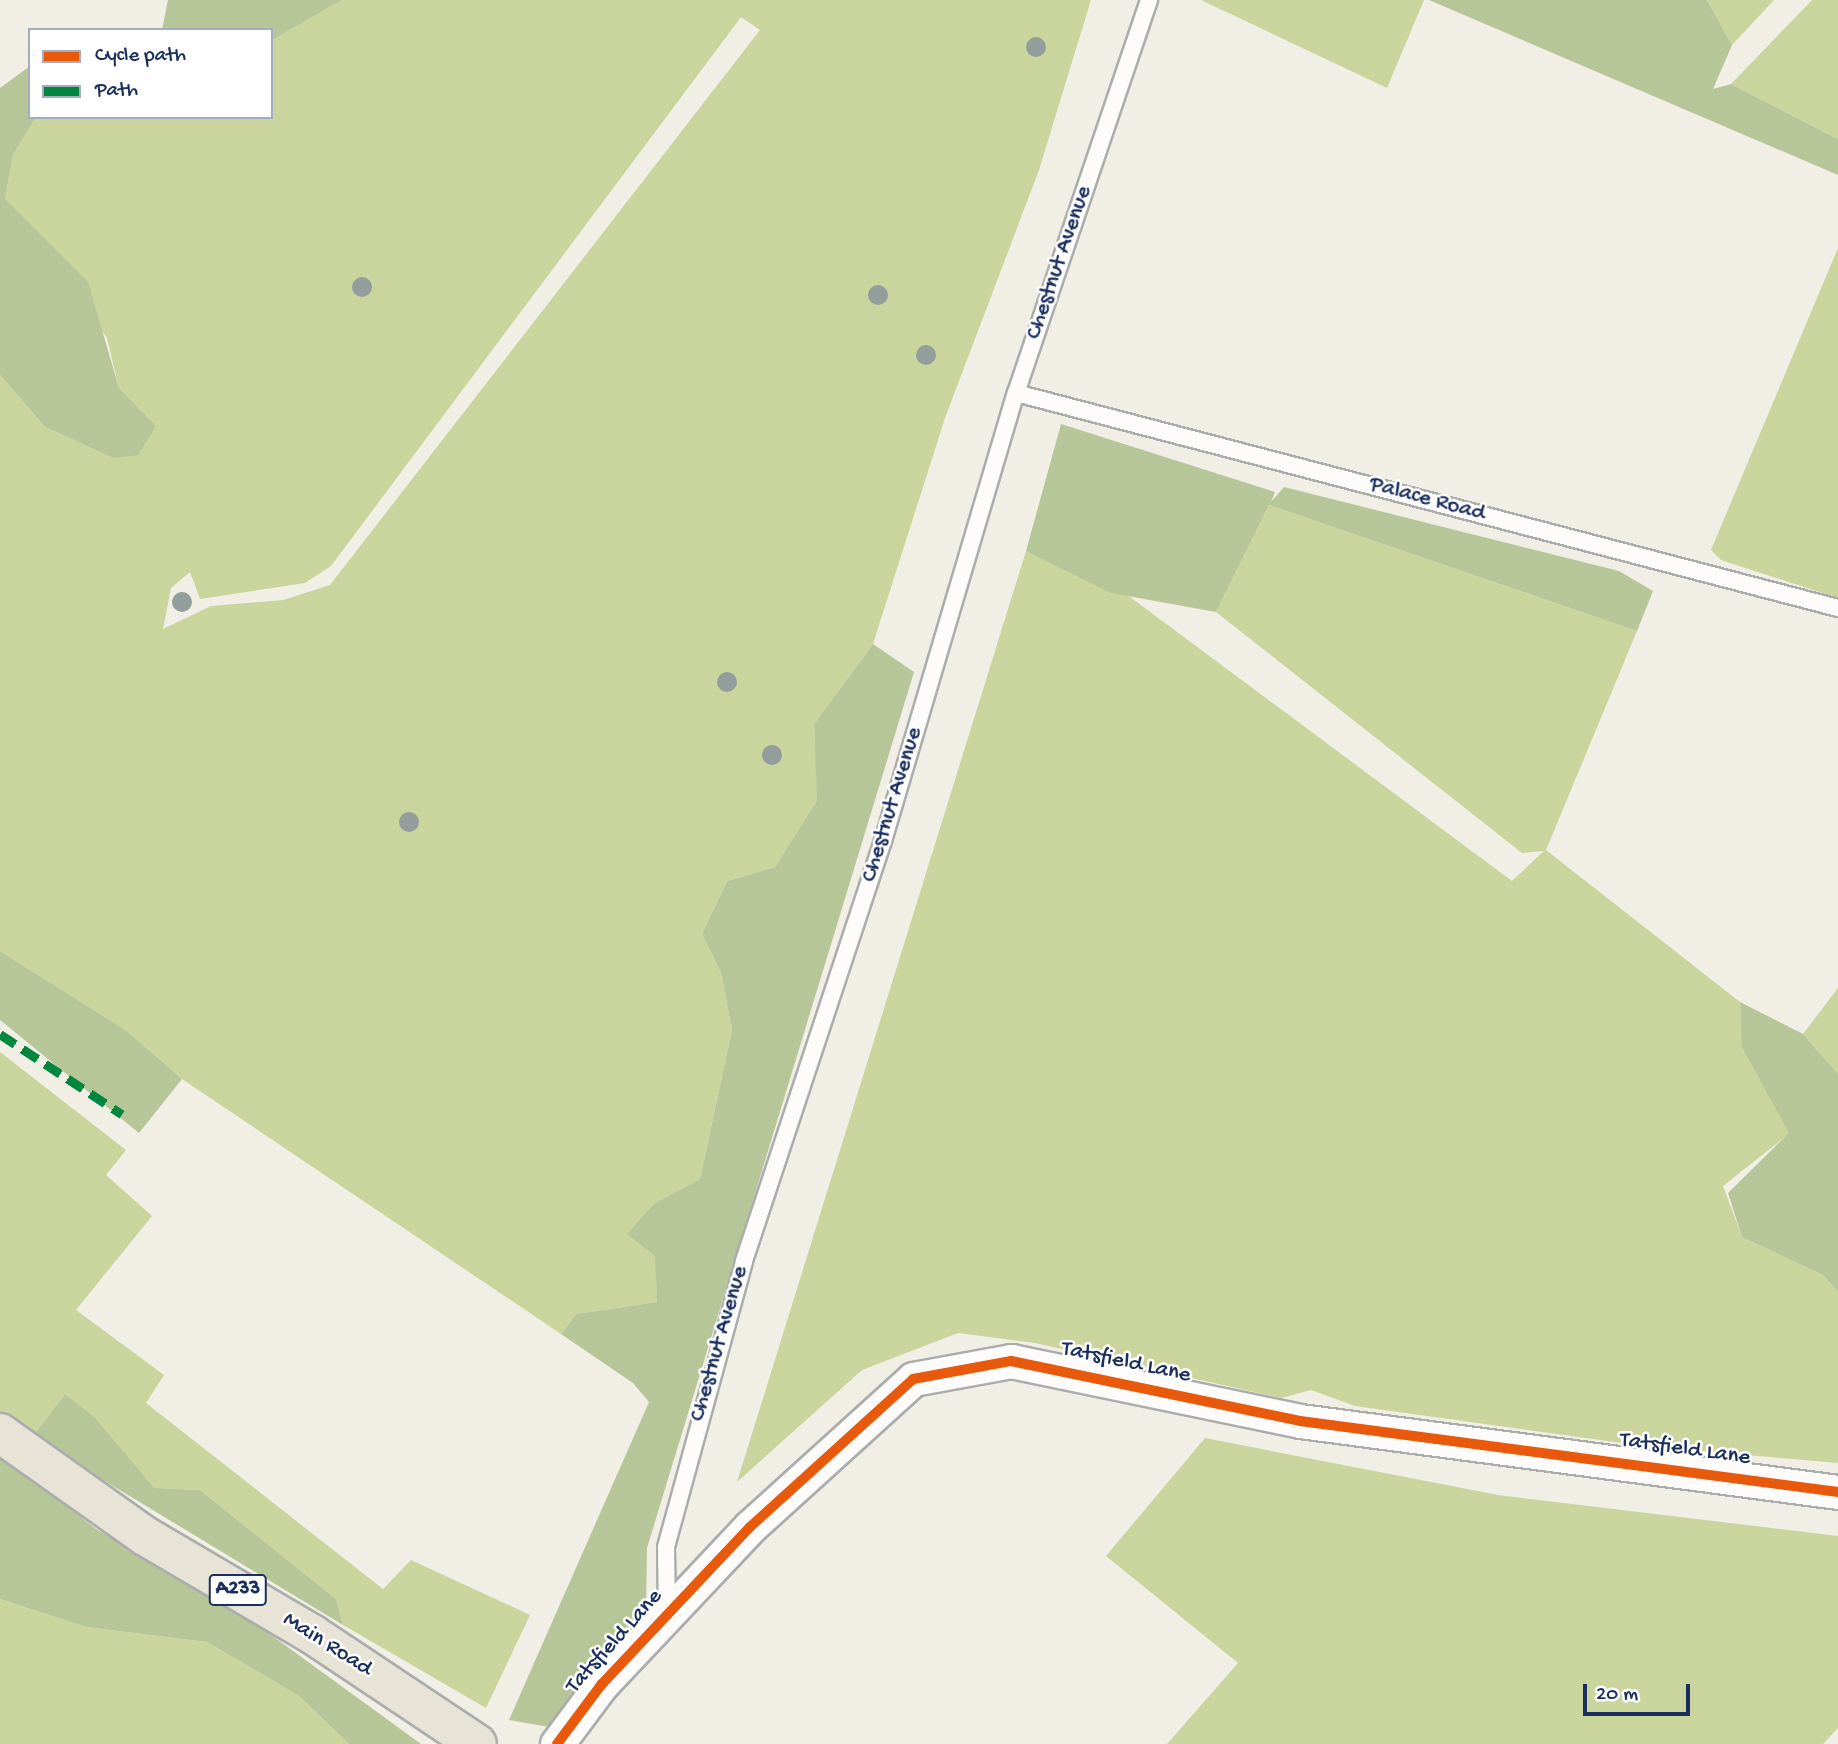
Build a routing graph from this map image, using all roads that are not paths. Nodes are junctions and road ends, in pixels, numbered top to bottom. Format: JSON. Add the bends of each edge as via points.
{"nodes":[{"id":1,"x":1149,"y":0,"type":"edge"},
{"id":2,"x":1016,"y":393,"type":"junction"},
{"id":3,"x":1838,"y":608,"type":"edge"},
{"id":4,"x":0,"y":1433,"type":"edge"},
{"id":5,"x":1838,"y":1492,"type":"edge"},
{"id":6,"x":667,"y":1615,"type":"junction"},
{"id":7,"x":477,"y":1744,"type":"edge"},
{"id":8,"x":557,"y":1744,"type":"edge"}],
"edges":[{"from":1,"to":2,"type":"lane","name":"Chestnut Avenue"},
{"from":2,"to":3,"type":"lane","name":"Palace Road"},
{"from":2,"to":6,"type":"lane","name":"Chestnut Avenue","via":[[883,841],[697,1419],[666,1546]]},
{"from":4,"to":7,"type":"main road","name":"Main Road","number":"A233","via":[[145,1536],[323,1641]]},
{"from":5,"to":6,"type":"street","name":"Tatsfield Lane","via":[[1300,1421],[1011,1361],[913,1380],[750,1527]]},
{"from":6,"to":8,"type":"street","name":"Tatsfield Lane"}]}
